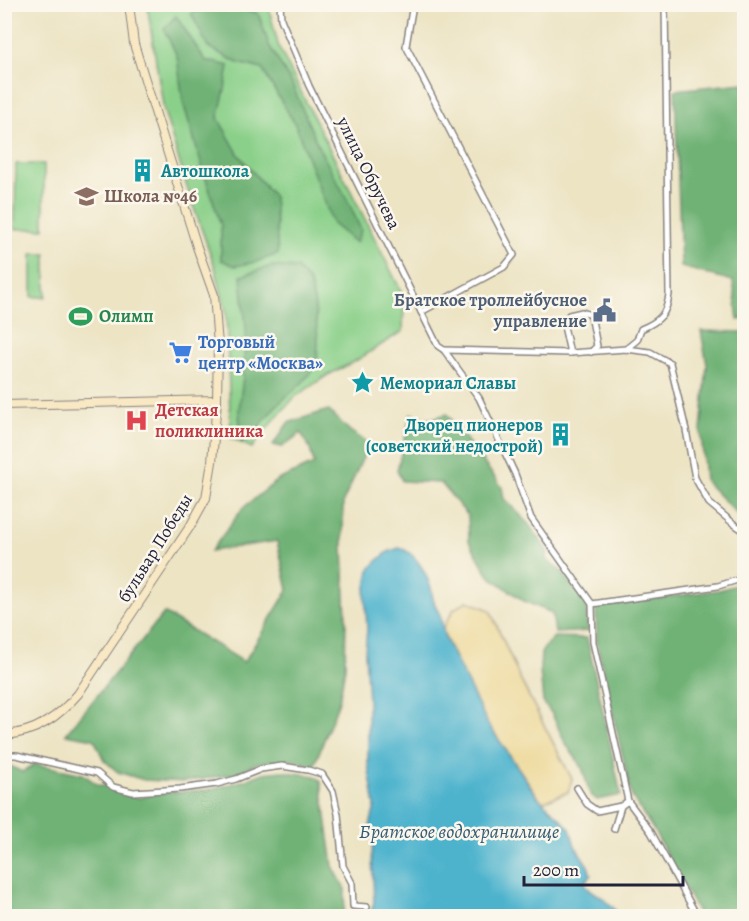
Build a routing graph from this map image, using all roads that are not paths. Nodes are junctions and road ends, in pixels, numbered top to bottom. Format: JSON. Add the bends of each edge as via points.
{"nodes":[{"id":1,"x":129,"y":4,"type":"edge"},
{"id":2,"x":280,"y":4,"type":"edge"},
{"id":3,"x":413,"y":4,"type":"edge"},
{"id":4,"x":665,"y":4,"type":"edge"},
{"id":5,"x":421,"y":312,"type":"junction"},
{"id":6,"x":444,"y":350,"type":"junction"},
{"id":7,"x":626,"y":350,"type":"junction"},
{"id":8,"x":570,"y":352,"type":"junction"},
{"id":9,"x":591,"y":352,"type":"junction"},
{"id":10,"x":217,"y":400,"type":"junction"},
{"id":11,"x":4,"y":405,"type":"edge"},
{"id":12,"x":744,"y":531,"type":"edge"},
{"id":13,"x":744,"y":578,"type":"edge"},
{"id":14,"x":592,"y":604,"type":"junction"},
{"id":15,"x":4,"y":735,"type":"edge"},
{"id":16,"x":4,"y":755,"type":"edge"},
{"id":17,"x":577,"y":788,"type":"dead end"},
{"id":18,"x":628,"y":801,"type":"junction"},
{"id":19,"x":621,"y":806,"type":"junction"},
{"id":20,"x":614,"y":829,"type":"dead end"},
{"id":21,"x":368,"y":907,"type":"dead end"},
{"id":22,"x":697,"y":916,"type":"edge"}],
"edges":[{"from":1,"to":10,"type":"street","name":"бульвар Победы","via":[[134,44],[214,295]]},
{"from":2,"to":5,"type":"street","name":"улица Обручева","via":[[281,19],[309,86]]},
{"from":3,"to":5,"type":"street","via":[[406,46],[514,255],[504,267]]},
{"from":4,"to":7,"type":"street","via":[[669,294],[667,309],[653,324],[641,328],[637,340]]},
{"from":5,"to":6,"type":"street","name":"улица Обручева","via":[[438,346]]},
{"from":6,"to":8,"type":"street"},
{"from":6,"to":14,"type":"street","name":"улица Обручева","via":[[479,398],[531,518]]},
{"from":7,"to":9,"type":"street"},
{"from":7,"to":12,"type":"street","via":[[650,352],[670,363],[695,478],[709,503]]},
{"from":8,"to":9,"type":"street"},
{"from":8,"to":9,"type":"street","via":[[564,326],[569,315],[582,312],[591,315],[597,346]]},
{"from":10,"to":11,"type":"street"},
{"from":10,"to":15,"type":"street","name":"бульвар Победы","via":[[206,498],[191,525],[78,694],[44,725]]},
{"from":13,"to":14,"type":"street","via":[[718,586]]},
{"from":14,"to":18,"type":"street","via":[[593,642]]},
{"from":16,"to":21,"type":"street","via":[[97,772],[113,787],[134,792],[217,784],[282,766],[322,774],[333,791],[353,906]]},
{"from":17,"to":19,"type":"street","via":[[597,811]]},
{"from":18,"to":19,"type":"street"},
{"from":18,"to":22,"type":"street","via":[[651,832]]},
{"from":19,"to":20,"type":"street"}]}
